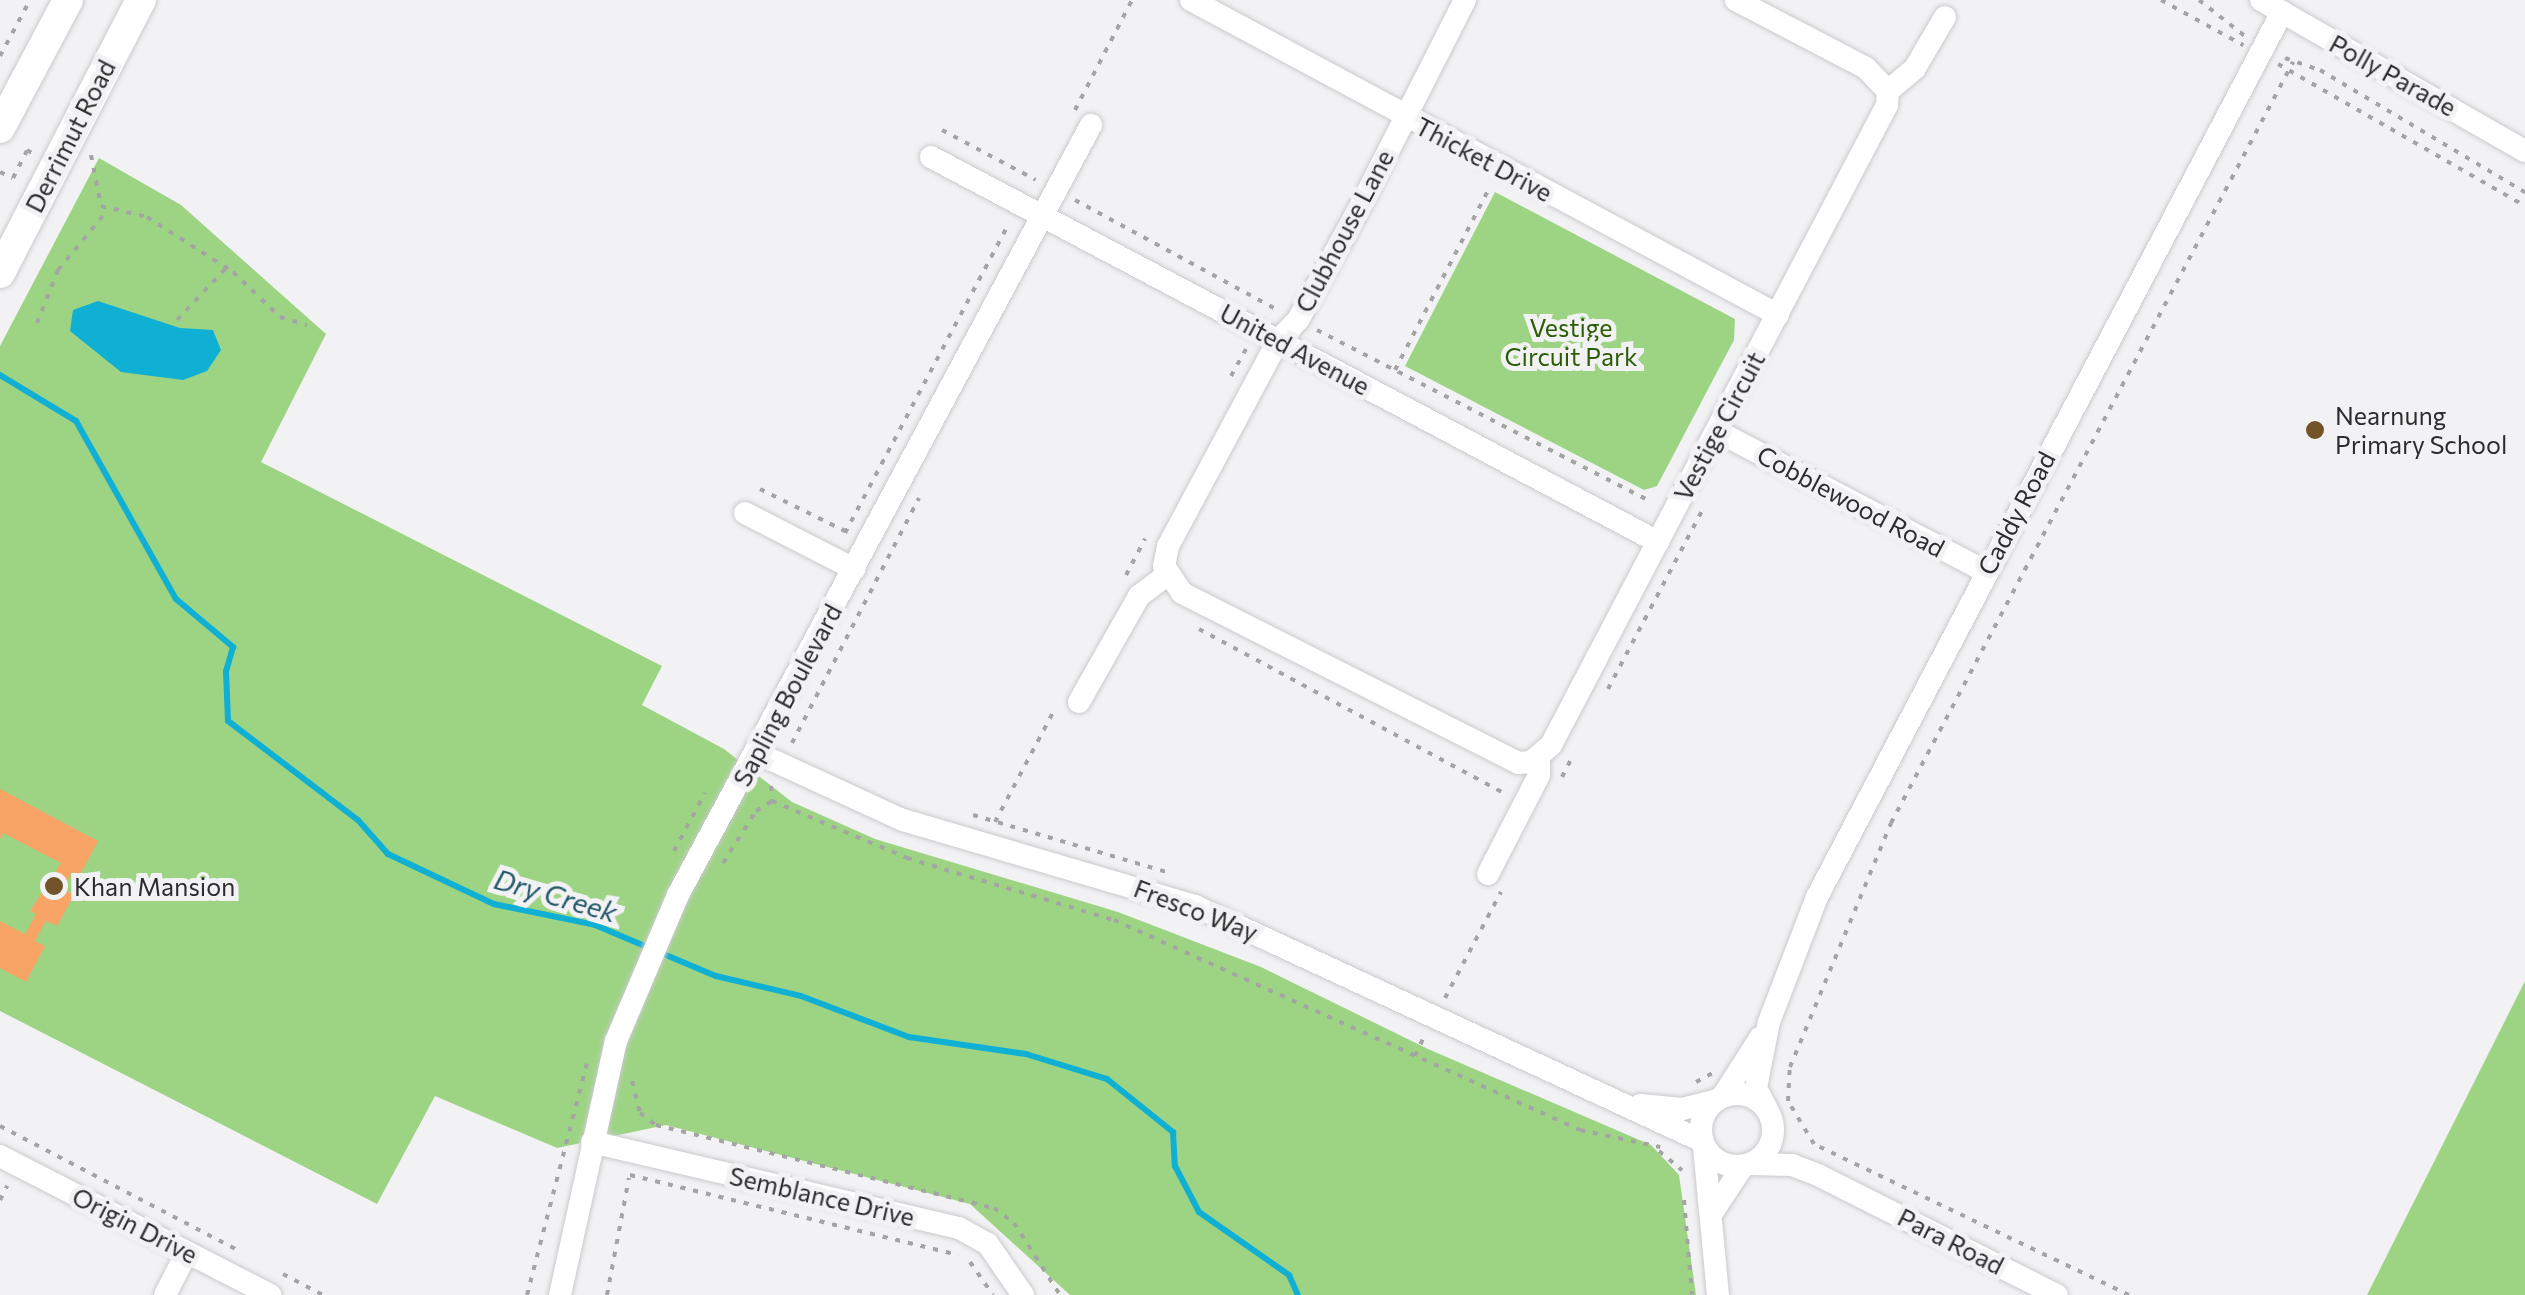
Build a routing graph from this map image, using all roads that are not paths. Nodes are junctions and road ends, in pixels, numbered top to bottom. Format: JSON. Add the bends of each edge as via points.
{"nodes":[{"id":1,"x":68,"y":0,"type":"edge"},
{"id":2,"x":141,"y":0,"type":"edge"},
{"id":3,"x":1191,"y":0,"type":"edge"},
{"id":4,"x":1464,"y":0,"type":"edge"},
{"id":5,"x":1736,"y":0,"type":"edge"},
{"id":6,"x":2261,"y":0,"type":"edge"},
{"id":7,"x":2282,"y":12,"type":"junction"},
{"id":8,"x":1945,"y":17,"type":"dead end"},
{"id":9,"x":1888,"y":91,"type":"junction"},
{"id":10,"x":1403,"y":116,"type":"junction"},
{"id":11,"x":1082,"y":120,"type":"road end"},
{"id":12,"x":0,"y":128,"type":"edge"},
{"id":13,"x":2525,"y":150,"type":"edge"},
{"id":14,"x":931,"y":157,"type":"dead end"},
{"id":15,"x":1043,"y":216,"type":"junction"},
{"id":16,"x":0,"y":273,"type":"edge"},
{"id":17,"x":1778,"y":315,"type":"junction"},
{"id":18,"x":1278,"y":340,"type":"junction"},
{"id":19,"x":1717,"y":431,"type":"junction"},
{"id":20,"x":746,"y":512,"type":"dead end"},
{"id":21,"x":1658,"y":542,"type":"junction"},
{"id":22,"x":854,"y":569,"type":"junction"},
{"id":23,"x":1985,"y":571,"type":"junction"},
{"id":24,"x":1166,"y":576,"type":"junction"},
{"id":25,"x":1079,"y":702,"type":"dead end"},
{"id":26,"x":757,"y":753,"type":"junction"},
{"id":27,"x":1540,"y":757,"type":"junction"},
{"id":28,"x":1488,"y":874,"type":"dead end"},
{"id":29,"x":1768,"y":1022,"type":"junction"},
{"id":30,"x":1718,"y":1099,"type":"junction"},
{"id":31,"x":1622,"y":1101,"type":"junction"},
{"id":32,"x":1769,"y":1115,"type":"junction"},
{"id":33,"x":592,"y":1142,"type":"junction"},
{"id":34,"x":1703,"y":1144,"type":"junction"},
{"id":35,"x":0,"y":1156,"type":"edge"},
{"id":36,"x":1747,"y":1164,"type":"junction"},
{"id":37,"x":1820,"y":1176,"type":"junction"},
{"id":38,"x":1712,"y":1214,"type":"junction"},
{"id":39,"x":187,"y":1252,"type":"junction"},
{"id":40,"x":165,"y":1295,"type":"edge"},
{"id":41,"x":270,"y":1295,"type":"edge"},
{"id":42,"x":560,"y":1295,"type":"edge"},
{"id":43,"x":1024,"y":1295,"type":"edge"},
{"id":44,"x":1718,"y":1295,"type":"edge"},
{"id":45,"x":2057,"y":1295,"type":"edge"}],
"edges":[{"from":1,"to":12,"type":"main road"},
{"from":2,"to":16,"type":"main road","name":"Derrimut Road"},
{"from":3,"to":10,"type":"street","name":"Thicket Drive"},
{"from":4,"to":10,"type":"street"},
{"from":5,"to":9,"type":"street","via":[[1866,68]]},
{"from":6,"to":7,"type":"street","name":"Polly Parade"},
{"from":7,"to":13,"type":"street","name":"Polly Parade"},
{"from":7,"to":23,"type":"street","name":"Caddy Road"},
{"from":8,"to":9,"type":"street","name":"Vestige Circuit","via":[[1916,68]]},
{"from":9,"to":17,"type":"street","name":"Vestige Circuit","via":[[1882,120]]},
{"from":10,"to":17,"type":"street","name":"Thicket Drive"},
{"from":10,"to":18,"type":"street","name":"Clubhouse Lane","via":[[1307,304]]},
{"from":11,"to":15,"type":"street","name":"Sapling Boulevard"},
{"from":14,"to":15,"type":"street","name":"United Avenue","via":[[1014,214]]},
{"from":15,"to":18,"type":"street","name":"United Avenue"},
{"from":15,"to":22,"type":"street","name":"Sapling Boulevard"},
{"from":17,"to":19,"type":"street","name":"Vestige Circuit"},
{"from":18,"to":21,"type":"street","name":"United Avenue"},
{"from":18,"to":24,"type":"street","via":[[1168,546]]},
{"from":19,"to":21,"type":"street","name":"Vestige Circuit"},
{"from":19,"to":23,"type":"street","name":"Cobblewood Road"},
{"from":20,"to":22,"type":"street"},
{"from":21,"to":27,"type":"street","name":"Vestige Circuit"},
{"from":22,"to":26,"type":"street","name":"Sapling Boulevard"},
{"from":23,"to":29,"type":"street","name":"Caddy Road","via":[[1816,896]]},
{"from":24,"to":25,"type":"street","via":[[1138,596]]},
{"from":24,"to":27,"type":"street","via":[[1182,593],[1246,628],[1508,762]]},
{"from":26,"to":31,"type":"street","name":"Fresco Way","via":[[902,820],[1195,906]]},
{"from":26,"to":33,"type":"street","name":"Sapling Boulevard","via":[[678,894],[628,1006]]},
{"from":27,"to":28,"type":"street","name":"Vestige Circuit","via":[[1540,776]]},
{"from":29,"to":30,"type":"street","name":"Caddy Road"},
{"from":29,"to":32,"type":"street","name":"Caddy Road","via":[[1756,1088]]},
{"from":30,"to":31,"type":"street","name":"Fresco Way","via":[[1682,1109]]},
{"from":30,"to":32,"type":"street","via":[[1745,1094]]},
{"from":30,"to":34,"type":"street","via":[[1702,1119]]},
{"from":31,"to":34,"type":"street","name":"Fresco Way"},
{"from":32,"to":36,"type":"street","via":[[1769,1146]]},
{"from":32,"to":37,"type":"street"},
{"from":33,"to":42,"type":"street","name":"Sapling Boulevard"},
{"from":33,"to":43,"type":"street","name":"Semblance Drive","via":[[972,1233],[988,1244]]},
{"from":34,"to":36,"type":"street","via":[[1721,1163]]},
{"from":34,"to":38,"type":"street"},
{"from":35,"to":39,"type":"street","name":"Origin Drive"},
{"from":36,"to":37,"type":"street","via":[[1792,1166]]},
{"from":36,"to":38,"type":"street"},
{"from":37,"to":45,"type":"street","name":"Para Road"},
{"from":38,"to":44,"type":"street"},
{"from":39,"to":40,"type":"street"},
{"from":39,"to":41,"type":"street","name":"Origin Drive"}]}
